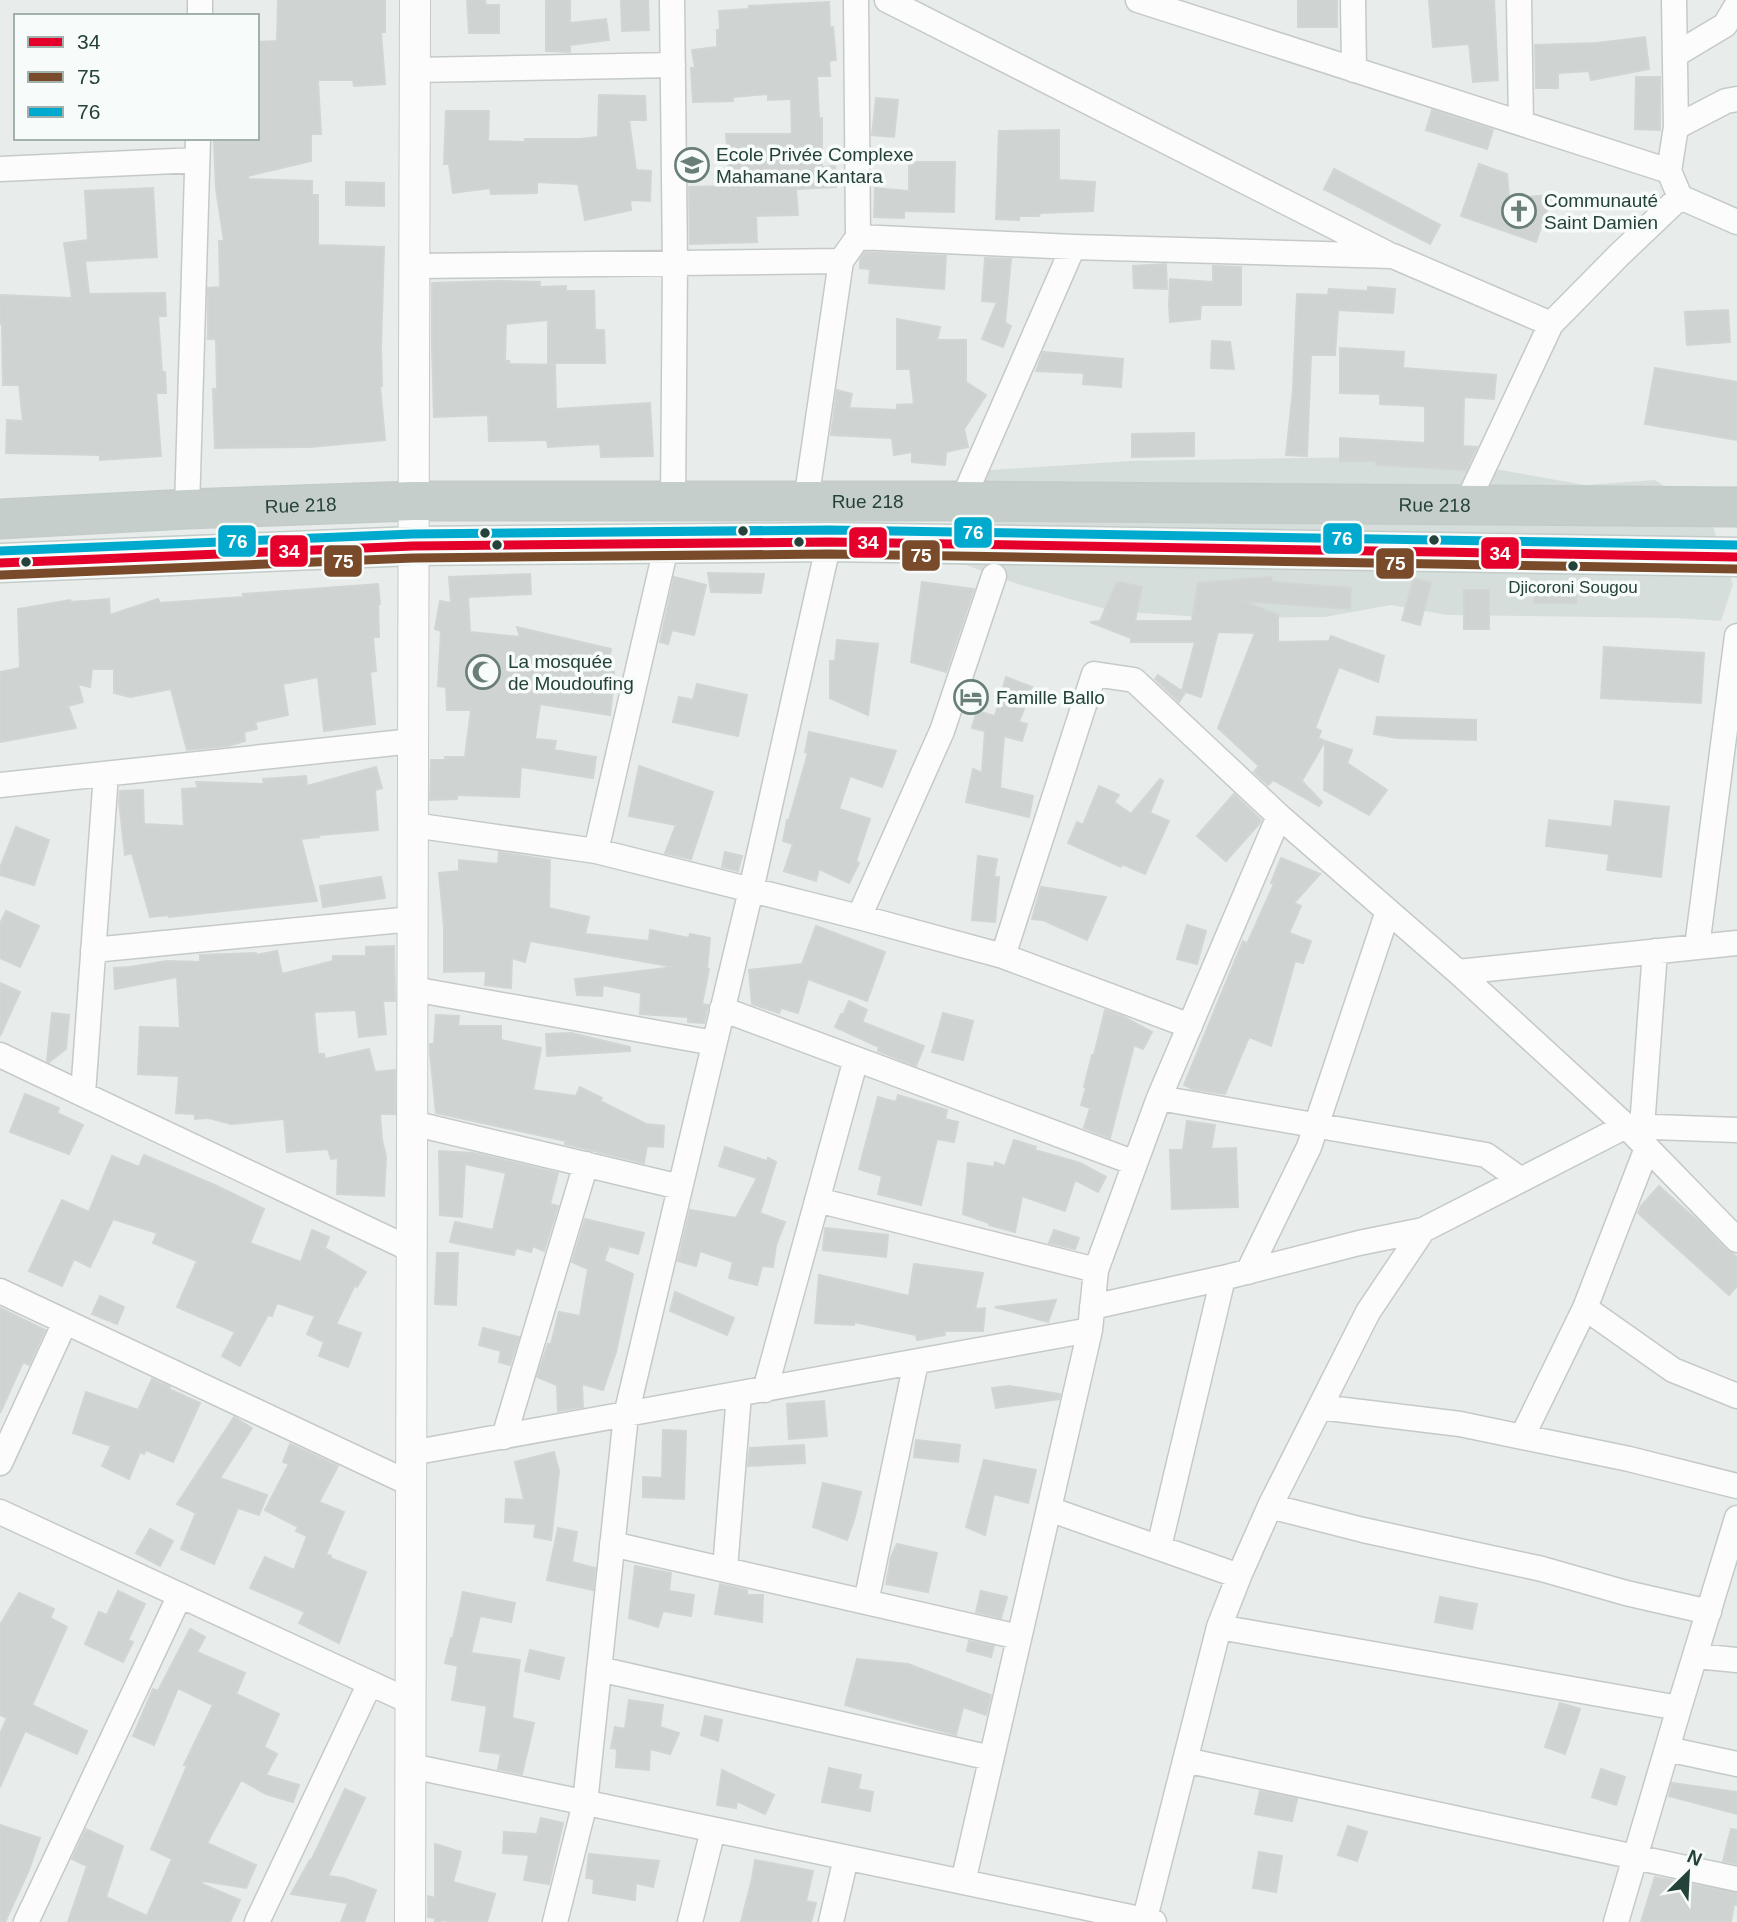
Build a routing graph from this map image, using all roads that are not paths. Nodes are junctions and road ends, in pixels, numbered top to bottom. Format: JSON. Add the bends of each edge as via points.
{"nodes":[{"id":1,"x":415,"y":0,"type":"edge"},
{"id":2,"x":672,"y":0,"type":"edge"},
{"id":3,"x":856,"y":0,"type":"edge"},
{"id":4,"x":887,"y":0,"type":"edge"},
{"id":5,"x":1138,"y":0,"type":"edge"},
{"id":6,"x":1353,"y":0,"type":"edge"},
{"id":7,"x":1519,"y":0,"type":"edge"},
{"id":8,"x":1674,"y":0,"type":"edge"},
{"id":9,"x":1737,"y":5,"type":"edge"},
{"id":10,"x":1191,"y":9,"type":"edge"},
{"id":11,"x":1675,"y":55,"type":"junction"},
{"id":12,"x":673,"y":65,"type":"junction"},
{"id":13,"x":415,"y":70,"type":"junction"},
{"id":14,"x":1354,"y":70,"type":"junction"},
{"id":15,"x":1733,"y":102,"type":"edge"},
{"id":16,"x":1521,"y":123,"type":"junction"},
{"id":17,"x":1676,"y":127,"type":"junction"},
{"id":18,"x":197,"y":149,"type":"edge"},
{"id":19,"x":0,"y":169,"type":"edge"},
{"id":20,"x":1669,"y":171,"type":"junction"},
{"id":21,"x":1680,"y":197,"type":"junction"},
{"id":22,"x":1737,"y":222,"type":"edge"},
{"id":23,"x":858,"y":237,"type":"junction"},
{"id":24,"x":1073,"y":247,"type":"junction"},
{"id":25,"x":1393,"y":256,"type":"junction"},
{"id":26,"x":841,"y":261,"type":"junction"},
{"id":27,"x":675,"y":263,"type":"junction"},
{"id":28,"x":414,"y":266,"type":"junction"},
{"id":29,"x":1551,"y":324,"type":"junction"},
{"id":30,"x":673,"y":500,"type":"junction"},
{"id":31,"x":806,"y":501,"type":"junction"},
{"id":32,"x":962,"y":501,"type":"junction"},
{"id":33,"x":414,"y":502,"type":"junction"},
{"id":34,"x":1466,"y":505,"type":"junction"},
{"id":35,"x":1737,"y":507,"type":"edge"},
{"id":36,"x":187,"y":509,"type":"junction"},
{"id":37,"x":0,"y":519,"type":"edge"},
{"id":38,"x":829,"y":541,"type":"junction"},
{"id":39,"x":667,"y":543,"type":"junction"},
{"id":40,"x":414,"y":546,"type":"junction"},
{"id":41,"x":1737,"y":556,"type":"edge"},
{"id":42,"x":0,"y":563,"type":"edge"},
{"id":43,"x":994,"y":576,"type":"dead end"},
{"id":44,"x":1737,"y":636,"type":"edge"},
{"id":45,"x":413,"y":741,"type":"junction"},
{"id":46,"x":1729,"y":758,"type":"edge"},
{"id":47,"x":106,"y":774,"type":"junction"},
{"id":48,"x":0,"y":785,"type":"edge"},
{"id":49,"x":1279,"y":816,"type":"junction"},
{"id":50,"x":413,"y":825,"type":"junction"},
{"id":51,"x":596,"y":851,"type":"junction"},
{"id":52,"x":751,"y":890,"type":"junction"},
{"id":53,"x":1388,"y":911,"type":"junction"},
{"id":54,"x":859,"y":917,"type":"junction"},
{"id":55,"x":412,"y":919,"type":"junction"},
{"id":56,"x":1737,"y":943,"type":"edge"},
{"id":57,"x":1697,"y":947,"type":"junction"},
{"id":58,"x":93,"y":950,"type":"junction"},
{"id":59,"x":1656,"y":951,"type":"junction"},
{"id":60,"x":1003,"y":956,"type":"junction"},
{"id":61,"x":1458,"y":972,"type":"junction"},
{"id":62,"x":413,"y":989,"type":"junction"},
{"id":63,"x":722,"y":1009,"type":"junction"},
{"id":64,"x":1190,"y":1026,"type":"junction"},
{"id":65,"x":714,"y":1043,"type":"junction"},
{"id":66,"x":0,"y":1055,"type":"edge"},
{"id":67,"x":856,"y":1059,"type":"junction"},
{"id":68,"x":83,"y":1094,"type":"junction"},
{"id":69,"x":1159,"y":1098,"type":"junction"},
{"id":70,"x":412,"y":1123,"type":"junction"},
{"id":71,"x":1316,"y":1126,"type":"junction"},
{"id":72,"x":1737,"y":1130,"type":"edge"},
{"id":73,"x":1639,"y":1134,"type":"junction"},
{"id":74,"x":1135,"y":1163,"type":"junction"},
{"id":75,"x":586,"y":1164,"type":"junction"},
{"id":76,"x":1521,"y":1180,"type":"junction"},
{"id":77,"x":680,"y":1186,"type":"junction"},
{"id":78,"x":817,"y":1200,"type":"junction"},
{"id":79,"x":1423,"y":1230,"type":"junction"},
{"id":80,"x":1737,"y":1240,"type":"edge"},
{"id":81,"x":412,"y":1250,"type":"junction"},
{"id":82,"x":1096,"y":1270,"type":"junction"},
{"id":83,"x":1248,"y":1272,"type":"junction"},
{"id":84,"x":1223,"y":1278,"type":"junction"},
{"id":85,"x":0,"y":1291,"type":"edge"},
{"id":86,"x":1585,"y":1308,"type":"junction"},
{"id":87,"x":1091,"y":1318,"type":"junction"},
{"id":88,"x":65,"y":1322,"type":"junction"},
{"id":89,"x":916,"y":1362,"type":"junction"},
{"id":90,"x":765,"y":1390,"type":"junction"},
{"id":91,"x":739,"y":1394,"type":"junction"},
{"id":92,"x":1737,"y":1396,"type":"edge"},
{"id":93,"x":1320,"y":1407,"type":"junction"},
{"id":94,"x":626,"y":1415,"type":"junction"},
{"id":95,"x":504,"y":1437,"type":"junction"},
{"id":96,"x":1522,"y":1437,"type":"junction"},
{"id":97,"x":411,"y":1453,"type":"junction"},
{"id":98,"x":0,"y":1463,"type":"edge"},
{"id":99,"x":411,"y":1484,"type":"junction"},
{"id":100,"x":1737,"y":1486,"type":"edge"},
{"id":101,"x":1270,"y":1506,"type":"junction"},
{"id":102,"x":1049,"y":1509,"type":"junction"},
{"id":103,"x":0,"y":1511,"type":"edge"},
{"id":104,"x":1735,"y":1530,"type":"edge"},
{"id":105,"x":612,"y":1544,"type":"junction"},
{"id":106,"x":1158,"y":1547,"type":"junction"},
{"id":107,"x":725,"y":1569,"type":"junction"},
{"id":108,"x":1240,"y":1576,"type":"junction"},
{"id":109,"x":180,"y":1595,"type":"junction"},
{"id":110,"x":866,"y":1602,"type":"junction"},
{"id":111,"x":1709,"y":1612,"type":"junction"},
{"id":112,"x":1219,"y":1627,"type":"junction"},
{"id":113,"x":1019,"y":1637,"type":"junction"},
{"id":114,"x":1696,"y":1656,"type":"junction"},
{"id":115,"x":1737,"y":1660,"type":"edge"},
{"id":116,"x":599,"y":1669,"type":"junction"},
{"id":117,"x":370,"y":1683,"type":"junction"},
{"id":118,"x":411,"y":1702,"type":"junction"},
{"id":119,"x":1679,"y":1708,"type":"junction"},
{"id":120,"x":1667,"y":1749,"type":"junction"},
{"id":121,"x":991,"y":1758,"type":"junction"},
{"id":122,"x":1185,"y":1760,"type":"junction"},
{"id":123,"x":1737,"y":1764,"type":"edge"},
{"id":124,"x":411,"y":1766,"type":"junction"},
{"id":125,"x":585,"y":1803,"type":"junction"},
{"id":126,"x":713,"y":1830,"type":"junction"},
{"id":127,"x":1635,"y":1857,"type":"junction"},
{"id":128,"x":846,"y":1858,"type":"junction"},
{"id":129,"x":1737,"y":1879,"type":"edge"},
{"id":130,"x":963,"y":1882,"type":"junction"},
{"id":131,"x":1147,"y":1921,"type":"edge"},
{"id":132,"x":26,"y":1922,"type":"edge"},
{"id":133,"x":257,"y":1922,"type":"edge"},
{"id":134,"x":410,"y":1922,"type":"edge"},
{"id":135,"x":555,"y":1922,"type":"edge"},
{"id":136,"x":690,"y":1922,"type":"edge"},
{"id":137,"x":831,"y":1922,"type":"edge"},
{"id":138,"x":1616,"y":1922,"type":"edge"}],
"edges":[{"from":1,"to":13,"type":"street"},
{"from":2,"to":12,"type":"street"},
{"from":3,"to":23,"type":"street"},
{"from":4,"to":25,"type":"street"},
{"from":5,"to":10,"type":"street"},
{"from":6,"to":14,"type":"street"},
{"from":7,"to":16,"type":"street"},
{"from":8,"to":11,"type":"street"},
{"from":9,"to":11,"type":"street","via":[[1725,25]]},
{"from":10,"to":14,"type":"street"},
{"from":11,"to":17,"type":"street"},
{"from":12,"to":13,"type":"street"},
{"from":12,"to":27,"type":"street"},
{"from":13,"to":28,"type":"street"},
{"from":14,"to":16,"type":"street"},
{"from":15,"to":17,"type":"street"},
{"from":16,"to":20,"type":"street"},
{"from":17,"to":20,"type":"street"},
{"from":18,"to":19,"type":"street"},
{"from":18,"to":36,"type":"street"},
{"from":20,"to":21,"type":"street"},
{"from":21,"to":22,"type":"street"},
{"from":21,"to":29,"type":"street"},
{"from":23,"to":24,"type":"street"},
{"from":23,"to":26,"type":"street"},
{"from":24,"to":25,"type":"street"},
{"from":24,"to":32,"type":"street"},
{"from":25,"to":29,"type":"street"},
{"from":26,"to":27,"type":"street"},
{"from":26,"to":31,"type":"street"},
{"from":27,"to":28,"type":"street"},
{"from":27,"to":30,"type":"street"},
{"from":28,"to":33,"type":"street"},
{"from":29,"to":34,"type":"street"},
{"from":30,"to":31,"type":"highway","name":"Rue 218"},
{"from":30,"to":33,"type":"highway","name":"Rue 218"},
{"from":31,"to":32,"type":"highway","name":"Rue 218"},
{"from":32,"to":34,"type":"highway","name":"Rue 218"},
{"from":33,"to":36,"type":"highway","name":"Rue 218"},
{"from":33,"to":40,"type":"street"},
{"from":34,"to":35,"type":"highway","name":"Rue 218"},
{"from":36,"to":37,"type":"highway","name":"Rue 218"},
{"from":38,"to":39,"type":"highway"},
{"from":38,"to":41,"type":"highway"},
{"from":38,"to":52,"type":"street"},
{"from":39,"to":40,"type":"highway"},
{"from":39,"to":51,"type":"street"},
{"from":40,"to":42,"type":"highway"},
{"from":40,"to":45,"type":"street"},
{"from":43,"to":54,"type":"street","via":[[942,730]]},
{"from":44,"to":46,"type":"street"},
{"from":45,"to":47,"type":"street"},
{"from":45,"to":50,"type":"street"},
{"from":46,"to":57,"type":"street"},
{"from":47,"to":48,"type":"street"},
{"from":47,"to":58,"type":"street"},
{"from":49,"to":53,"type":"street"},
{"from":49,"to":60,"type":"street","via":[[1134,680],[1094,674]]},
{"from":49,"to":64,"type":"street"},
{"from":50,"to":51,"type":"street"},
{"from":50,"to":55,"type":"street"},
{"from":51,"to":52,"type":"street"},
{"from":52,"to":54,"type":"street"},
{"from":52,"to":63,"type":"street"},
{"from":53,"to":61,"type":"street"},
{"from":53,"to":71,"type":"street"},
{"from":54,"to":60,"type":"street"},
{"from":55,"to":58,"type":"street"},
{"from":55,"to":62,"type":"street"},
{"from":56,"to":57,"type":"street"},
{"from":57,"to":59,"type":"street"},
{"from":58,"to":68,"type":"street"},
{"from":59,"to":61,"type":"street"},
{"from":59,"to":73,"type":"street"},
{"from":60,"to":64,"type":"street"},
{"from":61,"to":73,"type":"street"},
{"from":62,"to":65,"type":"street"},
{"from":62,"to":70,"type":"street"},
{"from":63,"to":65,"type":"street"},
{"from":63,"to":67,"type":"street"},
{"from":64,"to":69,"type":"street"},
{"from":65,"to":77,"type":"street"},
{"from":66,"to":68,"type":"street"},
{"from":67,"to":74,"type":"street"},
{"from":67,"to":78,"type":"street"},
{"from":68,"to":81,"type":"street"},
{"from":69,"to":71,"type":"street"},
{"from":69,"to":74,"type":"street"},
{"from":70,"to":75,"type":"street"},
{"from":70,"to":81,"type":"street"},
{"from":71,"to":76,"type":"street","via":[[1486,1155]]},
{"from":71,"to":83,"type":"street"},
{"from":72,"to":73,"type":"street"},
{"from":73,"to":76,"type":"street"},
{"from":73,"to":80,"type":"street"},
{"from":73,"to":86,"type":"street"},
{"from":74,"to":82,"type":"street"},
{"from":75,"to":77,"type":"street"},
{"from":75,"to":95,"type":"street"},
{"from":76,"to":79,"type":"street"},
{"from":77,"to":94,"type":"street"},
{"from":78,"to":82,"type":"street"},
{"from":78,"to":90,"type":"street"},
{"from":79,"to":83,"type":"street"},
{"from":79,"to":93,"type":"street","via":[[1368,1312]]},
{"from":81,"to":97,"type":"street"},
{"from":82,"to":87,"type":"street"},
{"from":83,"to":84,"type":"street"},
{"from":84,"to":87,"type":"street"},
{"from":84,"to":106,"type":"street"},
{"from":85,"to":88,"type":"street"},
{"from":86,"to":92,"type":"street","via":[[1673,1370]]},
{"from":86,"to":96,"type":"street"},
{"from":87,"to":89,"type":"street"},
{"from":87,"to":102,"type":"street"},
{"from":88,"to":98,"type":"street"},
{"from":88,"to":99,"type":"street"},
{"from":89,"to":90,"type":"street"},
{"from":89,"to":110,"type":"street"},
{"from":90,"to":91,"type":"street"},
{"from":91,"to":94,"type":"street"},
{"from":91,"to":107,"type":"street"},
{"from":93,"to":96,"type":"street","via":[[1460,1424]]},
{"from":93,"to":101,"type":"street"},
{"from":94,"to":95,"type":"street"},
{"from":94,"to":105,"type":"street"},
{"from":95,"to":97,"type":"street"},
{"from":96,"to":100,"type":"street"},
{"from":97,"to":99,"type":"street"},
{"from":99,"to":118,"type":"street"},
{"from":101,"to":108,"type":"street"},
{"from":101,"to":111,"type":"street"},
{"from":102,"to":106,"type":"street"},
{"from":102,"to":113,"type":"street"},
{"from":103,"to":109,"type":"street"},
{"from":104,"to":111,"type":"street"},
{"from":105,"to":107,"type":"street"},
{"from":105,"to":116,"type":"street"},
{"from":106,"to":108,"type":"street"},
{"from":107,"to":110,"type":"street"},
{"from":108,"to":112,"type":"street"},
{"from":109,"to":117,"type":"street"},
{"from":109,"to":132,"type":"street"},
{"from":110,"to":113,"type":"street"},
{"from":111,"to":114,"type":"street"},
{"from":112,"to":119,"type":"street"},
{"from":112,"to":122,"type":"street"},
{"from":113,"to":121,"type":"street"},
{"from":114,"to":115,"type":"street"},
{"from":114,"to":119,"type":"street"},
{"from":116,"to":121,"type":"street"},
{"from":116,"to":125,"type":"street"},
{"from":117,"to":118,"type":"street"},
{"from":117,"to":133,"type":"street"},
{"from":118,"to":124,"type":"street"},
{"from":119,"to":120,"type":"street"},
{"from":120,"to":123,"type":"street"},
{"from":120,"to":127,"type":"street"},
{"from":121,"to":130,"type":"street"},
{"from":122,"to":127,"type":"street"},
{"from":122,"to":131,"type":"street"},
{"from":124,"to":125,"type":"street"},
{"from":124,"to":134,"type":"street"},
{"from":125,"to":126,"type":"street"},
{"from":125,"to":135,"type":"street"},
{"from":126,"to":128,"type":"street"},
{"from":126,"to":136,"type":"street"},
{"from":127,"to":129,"type":"street"},
{"from":127,"to":138,"type":"street"},
{"from":128,"to":130,"type":"street"},
{"from":128,"to":137,"type":"street"},
{"from":130,"to":131,"type":"street"}]}
